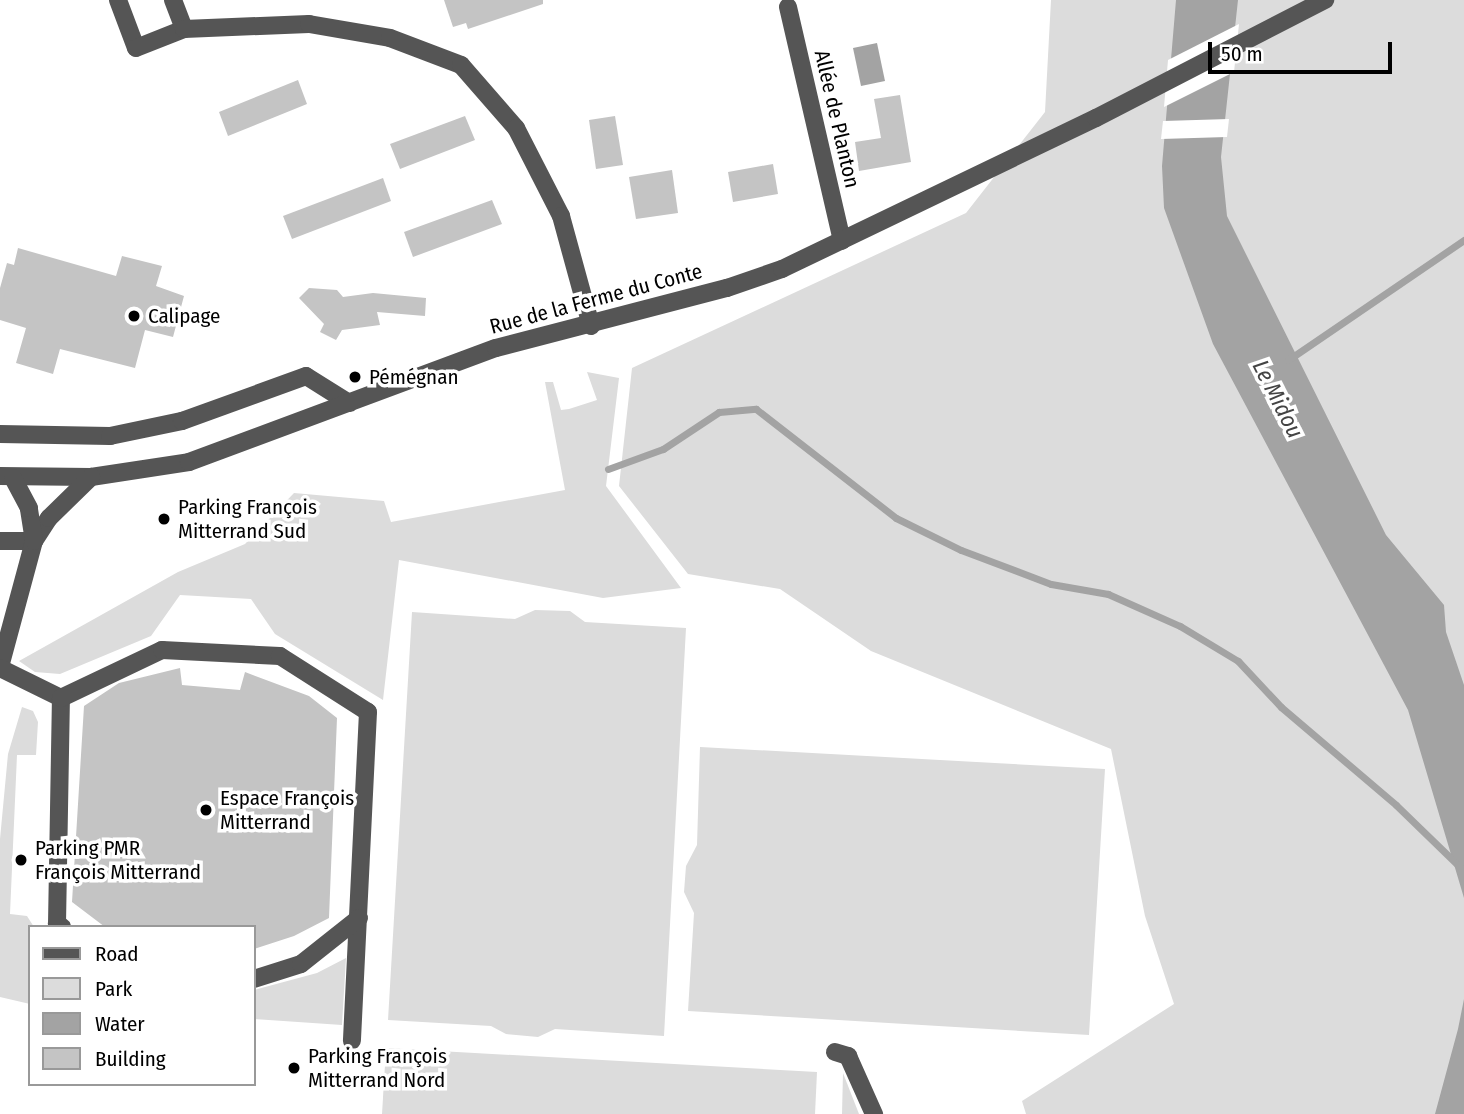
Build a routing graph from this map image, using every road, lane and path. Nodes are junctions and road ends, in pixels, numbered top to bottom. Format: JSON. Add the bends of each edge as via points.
{"nodes":[{"id":1,"x":118,"y":0,"type":"edge"},
{"id":2,"x":173,"y":0,"type":"edge"},
{"id":3,"x":1325,"y":0,"type":"edge"},
{"id":4,"x":788,"y":7,"type":"dead end"},
{"id":5,"x":184,"y":29,"type":"junction"},
{"id":6,"x":842,"y":242,"type":"junction"},
{"id":7,"x":591,"y":326,"type":"junction"},
{"id":8,"x":349,"y":403,"type":"junction"},
{"id":9,"x":0,"y":434,"type":"edge"},
{"id":10,"x":6,"y":477,"type":"edge"},
{"id":11,"x":91,"y":477,"type":"junction"},
{"id":12,"x":0,"y":492,"type":"edge"},
{"id":13,"x":0,"y":541,"type":"edge"},
{"id":14,"x":34,"y":541,"type":"junction"},
{"id":15,"x":0,"y":668,"type":"edge"},
{"id":16,"x":61,"y":698,"type":"junction"},
{"id":17,"x":359,"y":918,"type":"junction"},
{"id":18,"x":59,"y":925,"type":"edge"},
{"id":19,"x":256,"y":978,"type":"edge"},
{"id":20,"x":352,"y":1041,"type":"dead end"},
{"id":21,"x":835,"y":1052,"type":"dead end"},
{"id":22,"x":874,"y":1114,"type":"edge"}],
"edges":[{"from":1,"to":5,"type":"street","via":[[136,48]]},
{"from":2,"to":5,"type":"street"},
{"from":3,"to":6,"type":"street","name":"Rue de la Ferme du Conte"},
{"from":4,"to":6,"type":"street","name":"Allée de Planton"},
{"from":5,"to":7,"type":"street","via":[[310,24],[390,38],[461,65],[516,128],[561,216]]},
{"from":6,"to":7,"type":"street","name":"Rue de la Ferme du Conte","via":[[727,288]]},
{"from":7,"to":8,"type":"street","name":"Rue de la Ferme du Conte","via":[[496,348]]},
{"from":8,"to":9,"type":"street","via":[[306,376],[182,421],[110,436]]},
{"from":8,"to":11,"type":"street","name":"Rue de la Ferme du Conte","via":[[188,462]]},
{"from":10,"to":11,"type":"street","name":"Rue de la Ferme du Conte"},
{"from":10,"to":12,"type":"street"},
{"from":10,"to":14,"type":"street","via":[[29,508]]},
{"from":11,"to":14,"type":"street","via":[[48,518]]},
{"from":13,"to":14,"type":"street"},
{"from":14,"to":15,"type":"street"},
{"from":15,"to":16,"type":"street"},
{"from":16,"to":17,"type":"street","via":[[162,650],[281,656],[368,712]]},
{"from":16,"to":18,"type":"street"},
{"from":17,"to":19,"type":"street","via":[[301,964]]},
{"from":17,"to":20,"type":"street"},
{"from":21,"to":22,"type":"street","via":[[848,1056]]}]}
